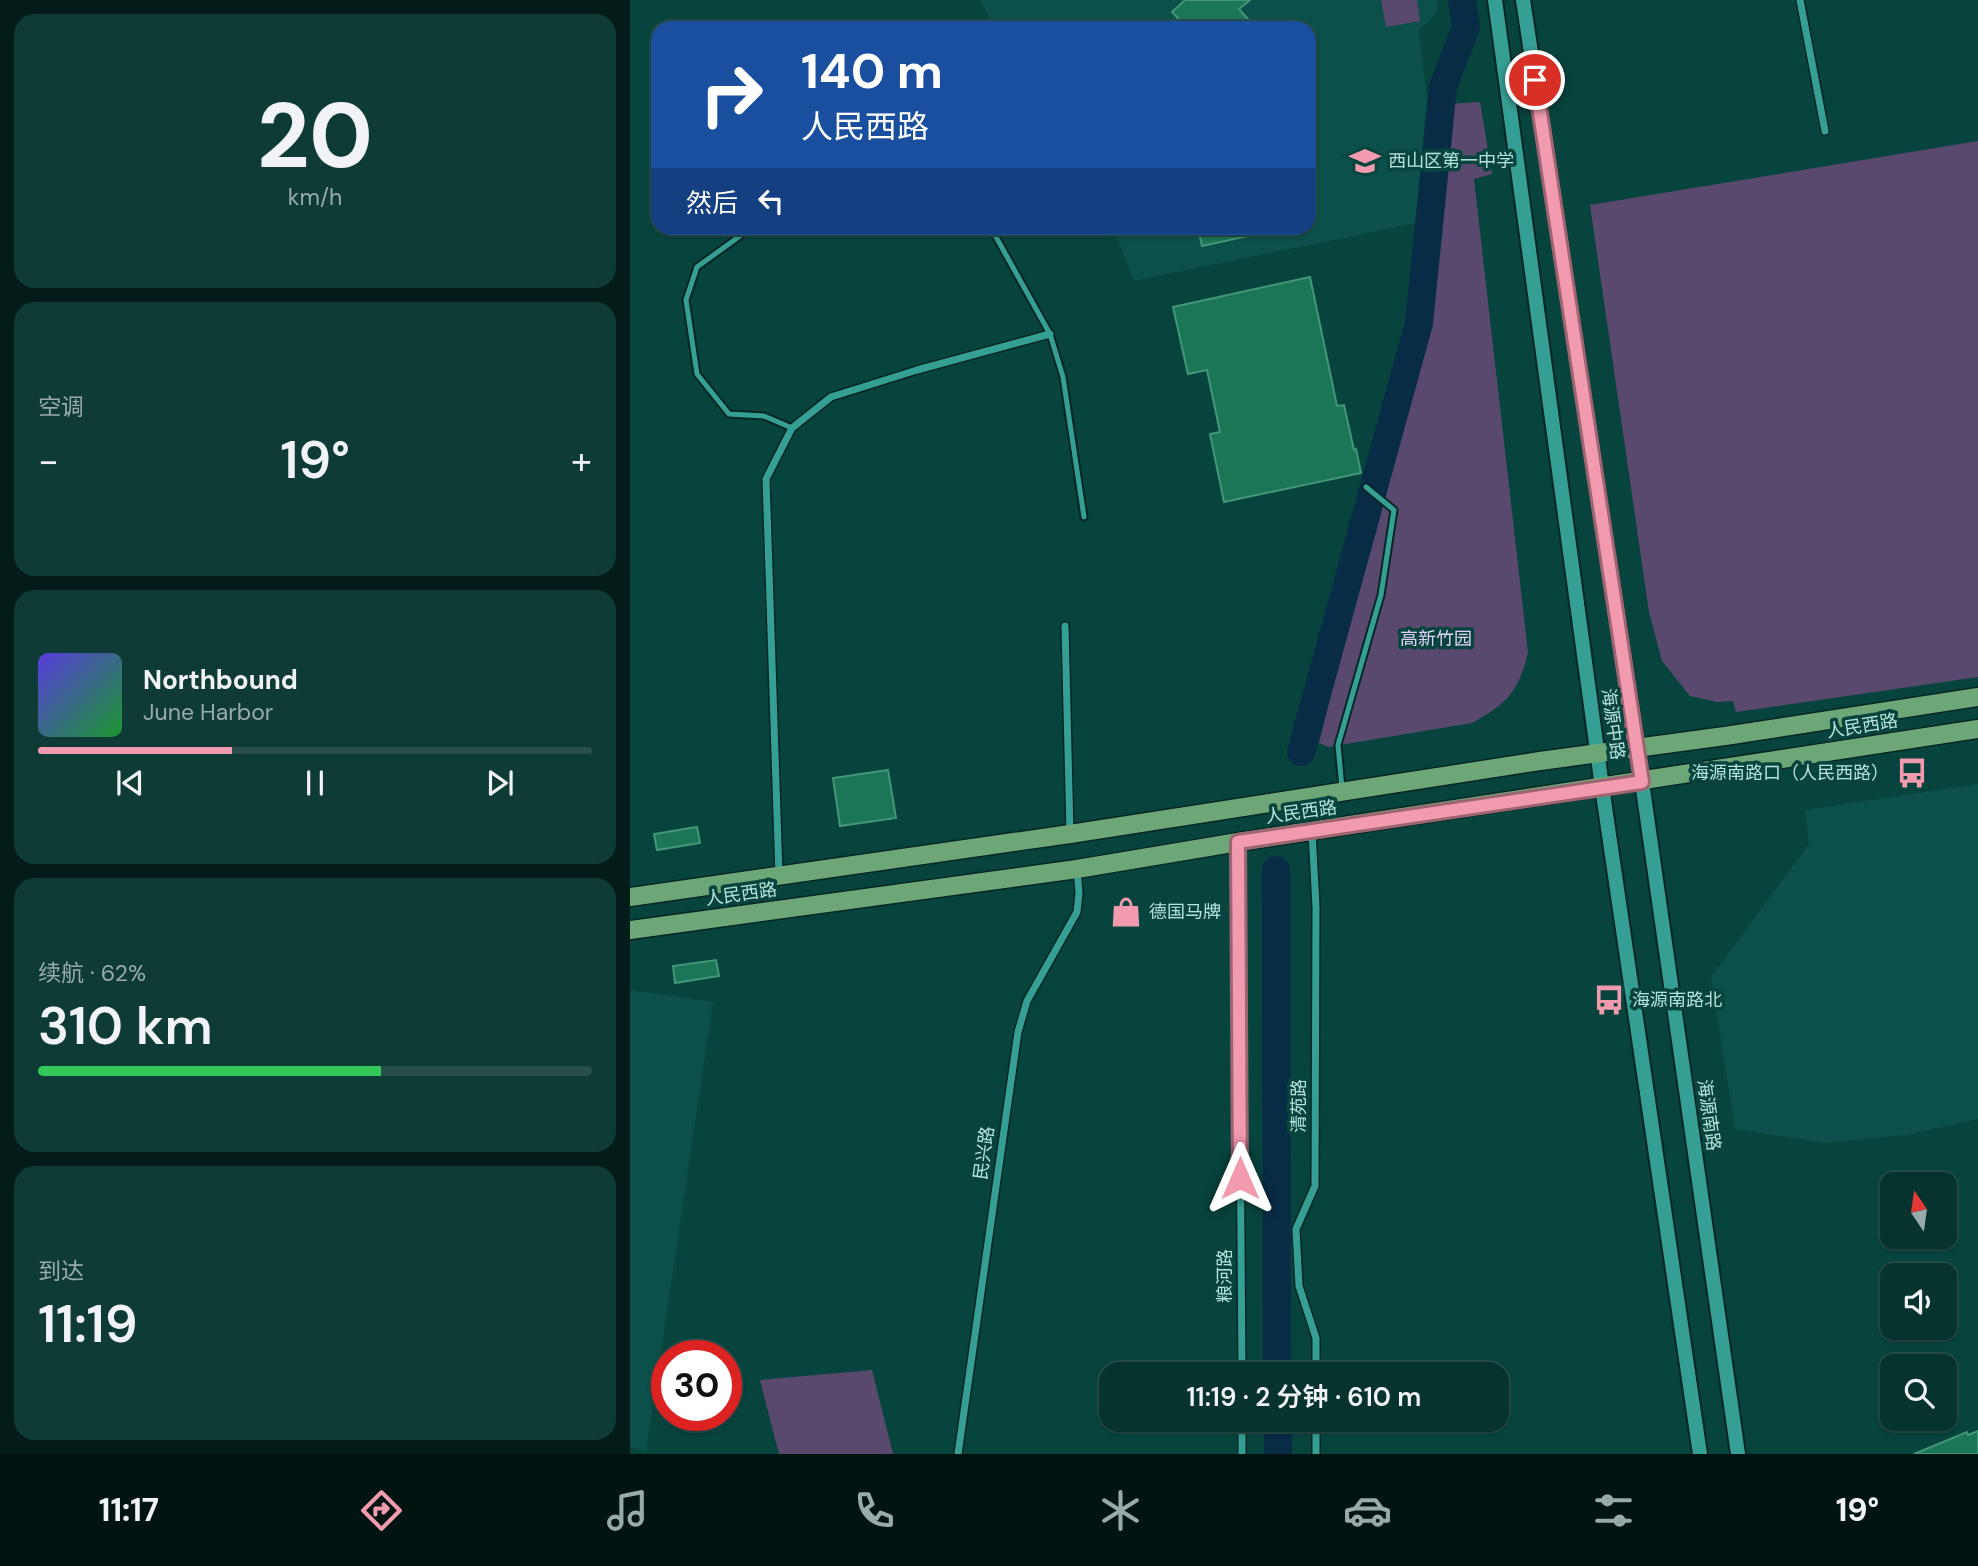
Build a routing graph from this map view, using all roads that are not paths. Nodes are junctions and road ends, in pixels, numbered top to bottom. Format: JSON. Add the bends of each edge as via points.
{"nodes":[{"id":1,"x":1495,"y":0,"type":"edge"},
{"id":2,"x":1523,"y":0,"type":"edge"},
{"id":3,"x":1800,"y":0,"type":"edge"},
{"id":4,"x":1825,"y":131,"type":"dead end"},
{"id":5,"x":741,"y":235,"type":"edge"},
{"id":6,"x":995,"y":235,"type":"edge"},
{"id":7,"x":1050,"y":334,"type":"junction"},
{"id":8,"x":792,"y":428,"type":"junction"},
{"id":9,"x":1366,"y":487,"type":"dead end"},
{"id":10,"x":1084,"y":517,"type":"dead end"},
{"id":11,"x":1065,"y":626,"type":"dead end"},
{"id":12,"x":1978,"y":696,"type":"edge"},
{"id":13,"x":1978,"y":729,"type":"edge"},
{"id":14,"x":1637,"y":747,"type":"junction"},
{"id":15,"x":1597,"y":752,"type":"junction"},
{"id":16,"x":1642,"y":782,"type":"junction"},
{"id":17,"x":1602,"y":787,"type":"junction"},
{"id":18,"x":1342,"y":791,"type":"junction"},
{"id":19,"x":1312,"y":832,"type":"junction"},
{"id":20,"x":1070,"y":834,"type":"junction"},
{"id":21,"x":1238,"y":842,"type":"junction"},
{"id":22,"x":1077,"y":869,"type":"junction"},
{"id":23,"x":779,"y":875,"type":"junction"},
{"id":24,"x":630,"y":897,"type":"edge"},
{"id":25,"x":630,"y":930,"type":"edge"},
{"id":26,"x":1242,"y":1362,"type":"edge"},
{"id":27,"x":1316,"y":1362,"type":"edge"},
{"id":28,"x":1242,"y":1432,"type":"edge"},
{"id":29,"x":1316,"y":1432,"type":"edge"},
{"id":30,"x":958,"y":1454,"type":"edge"},
{"id":31,"x":1242,"y":1454,"type":"edge"},
{"id":32,"x":1316,"y":1454,"type":"edge"},
{"id":33,"x":1700,"y":1454,"type":"edge"},
{"id":34,"x":1738,"y":1454,"type":"edge"}],
"edges":[{"from":1,"to":15,"type":"main road","name":"海源中路"},
{"from":2,"to":14,"type":"main road","name":"海源中路"},
{"from":3,"to":4,"type":"street"},
{"from":5,"to":8,"type":"lane","via":[[697,267],[686,300],[697,374],[729,414],[764,416]]},
{"from":6,"to":7,"type":"lane"},
{"from":7,"to":8,"type":"street","via":[[831,397]]},
{"from":7,"to":10,"type":"lane","via":[[1063,377]]},
{"from":8,"to":23,"type":"street","via":[[766,479]]},
{"from":9,"to":18,"type":"lane","via":[[1394,510],[1381,595],[1338,745]]},
{"from":11,"to":20,"type":"street"},
{"from":12,"to":14,"type":"main road","name":"人民西路"},
{"from":13,"to":16,"type":"main road","name":"人民西路"},
{"from":14,"to":15,"type":"main road","name":"人民西路"},
{"from":14,"to":16,"type":"main road","name":"海源中路"},
{"from":15,"to":17,"type":"main road","name":"海源中路"},
{"from":15,"to":18,"type":"main road","name":"人民西路"},
{"from":16,"to":17,"type":"main road","name":"人民西路"},
{"from":16,"to":34,"type":"main road","name":"海源南路"},
{"from":17,"to":19,"type":"main road","name":"人民西路"},
{"from":17,"to":33,"type":"main road"},
{"from":18,"to":20,"type":"main road","name":"人民西路"},
{"from":19,"to":21,"type":"main road","name":"人民西路"},
{"from":19,"to":27,"type":"street","name":"清苑路","via":[[1315,1186],[1296,1229],[1299,1286],[1316,1338]]},
{"from":20,"to":23,"type":"main road","name":"人民西路"},
{"from":21,"to":22,"type":"main road","name":"人民西路"},
{"from":21,"to":26,"type":"street","name":"粮河路"},
{"from":22,"to":25,"type":"main road","name":"人民西路"},
{"from":22,"to":30,"type":"street","name":"民兴路","via":[[1077,912],[1027,1001],[1018,1032]]},
{"from":23,"to":24,"type":"main road","name":"人民西路"},
{"from":28,"to":31,"type":"street"},
{"from":29,"to":32,"type":"street"}]}
